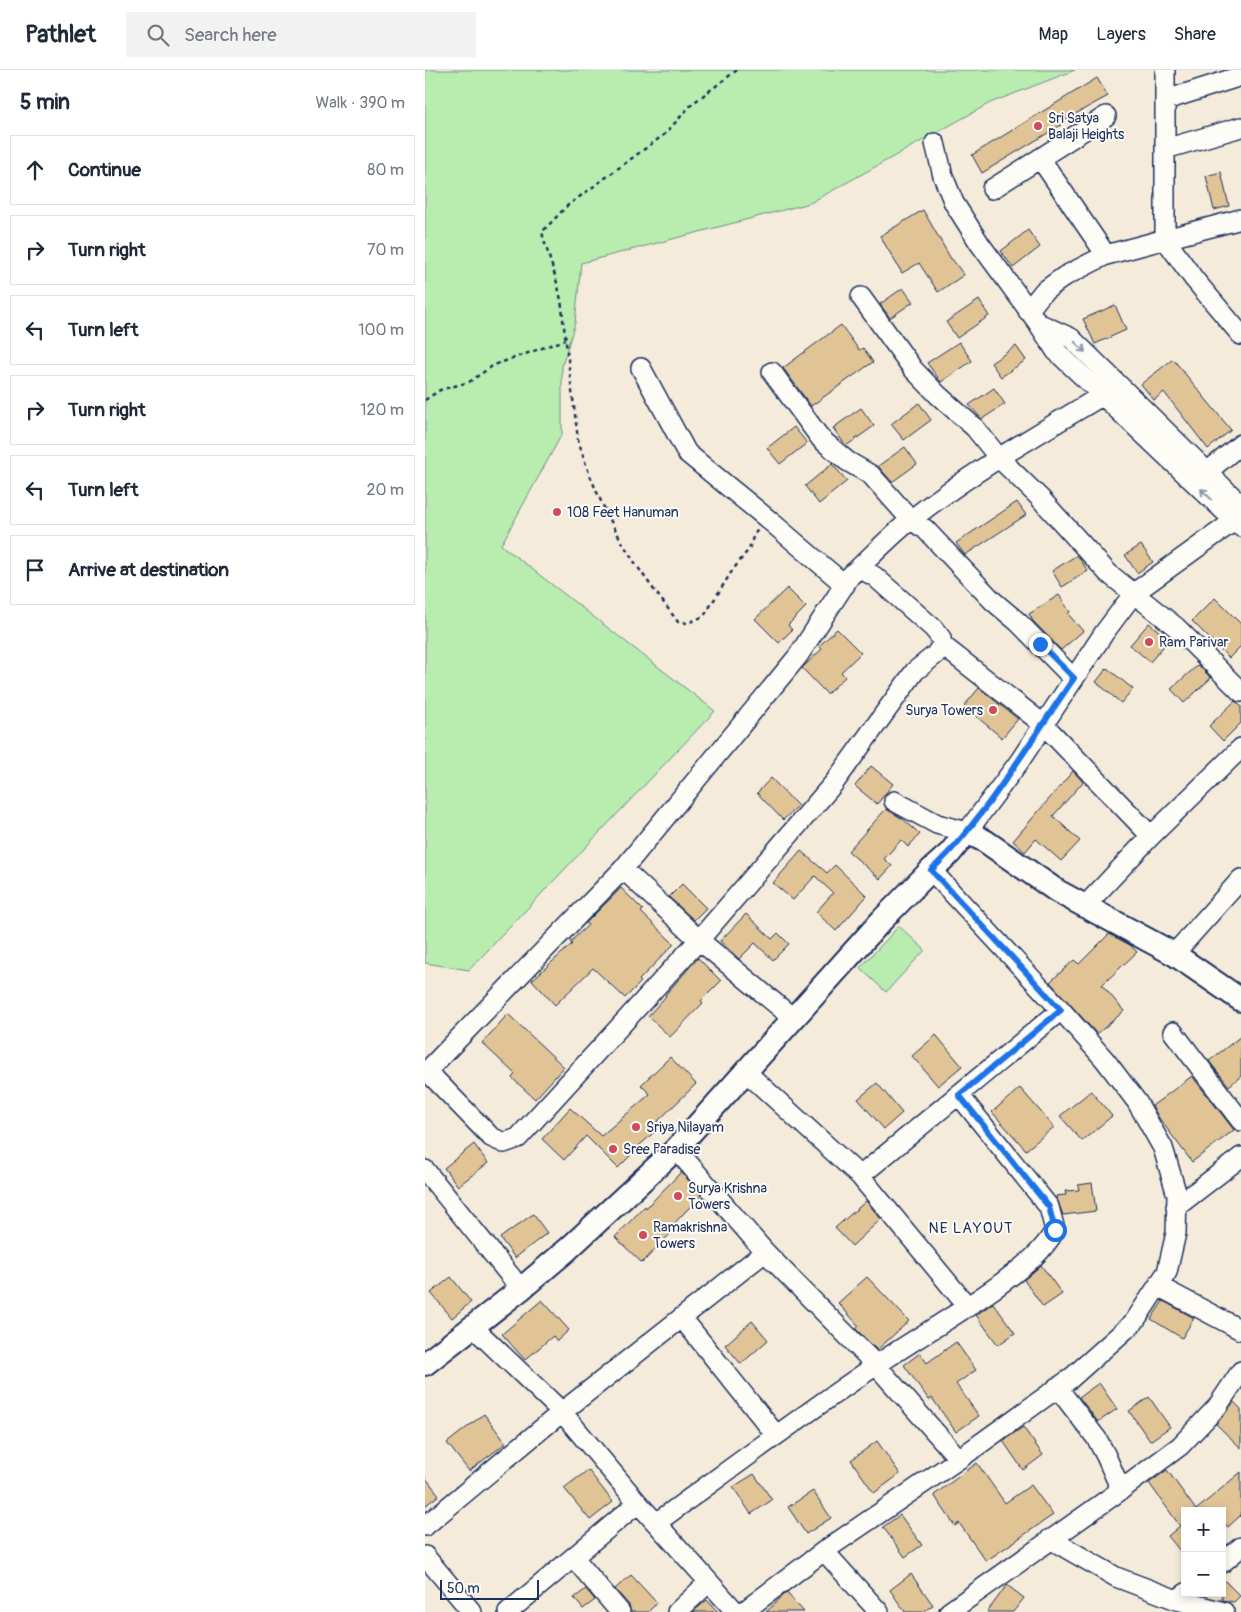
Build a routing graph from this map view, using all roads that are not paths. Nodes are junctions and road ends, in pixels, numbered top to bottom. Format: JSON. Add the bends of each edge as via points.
{"nodes":[{"id":1,"x":1165,"y":70,"type":"edge"},
{"id":2,"x":1241,"y":76,"type":"edge"},
{"id":3,"x":1166,"y":100,"type":"junction"},
{"id":4,"x":1106,"y":116,"type":"dead end"},
{"id":5,"x":1241,"y":127,"type":"edge"},
{"id":6,"x":935,"y":143,"type":"dead end"},
{"id":7,"x":1165,"y":149,"type":"junction"},
{"id":8,"x":1040,"y":158,"type":"junction"},
{"id":9,"x":992,"y":189,"type":"dead end"},
{"id":10,"x":1241,"y":218,"type":"edge"},
{"id":11,"x":1165,"y":239,"type":"junction"},
{"id":12,"x":1106,"y":255,"type":"junction"},
{"id":13,"x":861,"y":297,"type":"dead end"},
{"id":14,"x":1033,"y":317,"type":"junction"},
{"id":15,"x":1241,"y":335,"type":"edge"},
{"id":16,"x":641,"y":368,"type":"dead end"},
{"id":17,"x":772,"y":372,"type":"dead end"},
{"id":18,"x":1103,"y":395,"type":"junction"},
{"id":19,"x":1241,"y":444,"type":"edge"},
{"id":20,"x":999,"y":458,"type":"junction"},
{"id":21,"x":1207,"y":472,"type":"junction"},
{"id":22,"x":1239,"y":518,"type":"edge"},
{"id":23,"x":911,"y":520,"type":"junction"},
{"id":24,"x":859,"y":568,"type":"junction"},
{"id":25,"x":845,"y":585,"type":"junction"},
{"id":26,"x":1134,"y":593,"type":"junction"},
{"id":27,"x":942,"y":645,"type":"junction"},
{"id":28,"x":1074,"y":678,"type":"junction"},
{"id":29,"x":1241,"y":692,"type":"edge"},
{"id":30,"x":1043,"y":724,"type":"junction"},
{"id":31,"x":1241,"y":748,"type":"edge"},
{"id":32,"x":894,"y":801,"type":"dead end"},
{"id":33,"x":967,"y":832,"type":"junction"},
{"id":34,"x":1151,"y":836,"type":"junction"},
{"id":35,"x":623,"y":868,"type":"junction"},
{"id":36,"x":931,"y":870,"type":"junction"},
{"id":37,"x":1241,"y":879,"type":"edge"},
{"id":38,"x":1085,"y":906,"type":"junction"},
{"id":39,"x":699,"y":940,"type":"junction"},
{"id":40,"x":1174,"y":954,"type":"junction"},
{"id":41,"x":1241,"y":1000,"type":"edge"},
{"id":42,"x":1061,"y":1010,"type":"junction"},
{"id":43,"x":793,"y":1018,"type":"junction"},
{"id":44,"x":1173,"y":1032,"type":"dead end"},
{"id":45,"x":745,"y":1071,"type":"junction"},
{"id":46,"x":959,"y":1095,"type":"junction"},
{"id":47,"x":1241,"y":1121,"type":"edge"},
{"id":48,"x":676,"y":1149,"type":"junction"},
{"id":49,"x":1241,"y":1157,"type":"edge"},
{"id":50,"x":425,"y":1170,"type":"edge"},
{"id":51,"x":860,"y":1176,"type":"junction"},
{"id":52,"x":1177,"y":1207,"type":"junction"},
{"id":53,"x":765,"y":1252,"type":"junction"},
{"id":54,"x":1158,"y":1286,"type":"junction"},
{"id":55,"x":521,"y":1290,"type":"junction"},
{"id":56,"x":969,"y":1307,"type":"junction"},
{"id":57,"x":682,"y":1318,"type":"junction"},
{"id":58,"x":473,"y":1327,"type":"junction"},
{"id":59,"x":1241,"y":1330,"type":"edge"},
{"id":60,"x":425,"y":1364,"type":"edge"},
{"id":61,"x":876,"y":1365,"type":"junction"},
{"id":62,"x":1241,"y":1371,"type":"edge"},
{"id":63,"x":1057,"y":1388,"type":"junction"},
{"id":64,"x":561,"y":1412,"type":"junction"},
{"id":65,"x":776,"y":1435,"type":"junction"},
{"id":66,"x":959,"y":1459,"type":"junction"},
{"id":67,"x":1121,"y":1490,"type":"junction"},
{"id":68,"x":637,"y":1503,"type":"junction"},
{"id":69,"x":656,"y":1523,"type":"junction"},
{"id":70,"x":425,"y":1526,"type":"edge"},
{"id":71,"x":1049,"y":1539,"type":"junction"},
{"id":72,"x":1241,"y":1547,"type":"edge"},
{"id":73,"x":824,"y":1551,"type":"junction"},
{"id":74,"x":425,"y":1556,"type":"edge"},
{"id":75,"x":574,"y":1558,"type":"junction"},
{"id":76,"x":1226,"y":1560,"type":"edge"},
{"id":77,"x":709,"y":1582,"type":"junction"},
{"id":78,"x":1181,"y":1597,"type":"edge"},
{"id":79,"x":1182,"y":1597,"type":"edge"},
{"id":80,"x":951,"y":1611,"type":"edge"},
{"id":81,"x":472,"y":1612,"type":"edge"},
{"id":82,"x":508,"y":1612,"type":"edge"},
{"id":83,"x":620,"y":1612,"type":"edge"},
{"id":84,"x":677,"y":1612,"type":"edge"},
{"id":85,"x":736,"y":1612,"type":"edge"},
{"id":86,"x":743,"y":1612,"type":"edge"},
{"id":87,"x":879,"y":1612,"type":"edge"},
{"id":88,"x":1224,"y":1612,"type":"edge"}],
"edges":[{"from":1,"to":3,"type":"street"},
{"from":2,"to":3,"type":"street"},
{"from":3,"to":7,"type":"street"},
{"from":4,"to":8,"type":"street"},
{"from":5,"to":7,"type":"street"},
{"from":6,"to":14,"type":"street","via":[[954,203]]},
{"from":7,"to":11,"type":"street"},
{"from":8,"to":9,"type":"street"},
{"from":8,"to":12,"type":"street"},
{"from":10,"to":11,"type":"street"},
{"from":11,"to":12,"type":"street"},
{"from":11,"to":15,"type":"street"},
{"from":12,"to":14,"type":"street","via":[[1065,276],[1043,292]]},
{"from":13,"to":20,"type":"street","via":[[913,369],[975,428]]},
{"from":14,"to":18,"type":"street","via":[[1056,351]]},
{"from":14,"to":21,"type":"street","one_way":true,"via":[[1071,338]]},
{"from":16,"to":25,"type":"street","via":[[687,453]]},
{"from":17,"to":23,"type":"street","via":[[821,439],[847,462],[871,475]]},
{"from":18,"to":20,"type":"street"},
{"from":22,"to":18,"type":"street","one_way":true},
{"from":19,"to":21,"type":"street"},
{"from":20,"to":23,"type":"street"},
{"from":20,"to":26,"type":"street","via":[[1108,573]]},
{"from":21,"to":22,"type":"street"},
{"from":22,"to":26,"type":"street"},
{"from":23,"to":24,"type":"street"},
{"from":23,"to":28,"type":"street","via":[[925,529],[993,601],[1019,622]]},
{"from":24,"to":25,"type":"street"},
{"from":24,"to":27,"type":"street","via":[[874,576],[933,628]]},
{"from":25,"to":35,"type":"street","via":[[798,656]]},
{"from":26,"to":28,"type":"street"},
{"from":26,"to":29,"type":"street","via":[[1176,627]]},
{"from":27,"to":30,"type":"street"},
{"from":27,"to":39,"type":"street","via":[[915,671],[835,783]]},
{"from":28,"to":30,"type":"street"},
{"from":30,"to":33,"type":"street"},
{"from":30,"to":34,"type":"street"},
{"from":31,"to":34,"type":"street"},
{"from":32,"to":33,"type":"street","via":[[937,824]]},
{"from":33,"to":36,"type":"main road"},
{"from":33,"to":38,"type":"main road"},
{"from":34,"to":38,"type":"street"},
{"from":35,"to":39,"type":"street"},
{"from":35,"to":39,"type":"street","via":[[427,1071],[491,1137],[504,1142],[518,1138]]},
{"from":36,"to":42,"type":"street"},
{"from":36,"to":43,"type":"main road"},
{"from":37,"to":40,"type":"street"},
{"from":38,"to":40,"type":"main road"},
{"from":39,"to":43,"type":"street"},
{"from":40,"to":41,"type":"main road"},
{"from":42,"to":46,"type":"street"},
{"from":42,"to":52,"type":"street","via":[[1137,1102],[1163,1148],[1177,1196]]},
{"from":43,"to":45,"type":"main road"},
{"from":44,"to":47,"type":"street"},
{"from":45,"to":48,"type":"main road"},
{"from":45,"to":51,"type":"street"},
{"from":46,"to":51,"type":"street"},
{"from":46,"to":56,"type":"street","via":[[1049,1207],[1055,1230],[1039,1254]]},
{"from":48,"to":53,"type":"street"},
{"from":48,"to":55,"type":"main road"},
{"from":49,"to":52,"type":"street"},
{"from":50,"to":55,"type":"street"},
{"from":51,"to":56,"type":"street"},
{"from":52,"to":54,"type":"street","via":[[1176,1233],[1169,1264]]},
{"from":53,"to":57,"type":"street"},
{"from":53,"to":61,"type":"street"},
{"from":54,"to":59,"type":"street"},
{"from":54,"to":63,"type":"street","via":[[1135,1322]]},
{"from":55,"to":58,"type":"main road"},
{"from":56,"to":61,"type":"street"},
{"from":57,"to":64,"type":"street"},
{"from":57,"to":65,"type":"street"},
{"from":58,"to":60,"type":"main road"},
{"from":58,"to":64,"type":"street"},
{"from":61,"to":65,"type":"street"},
{"from":61,"to":66,"type":"street"},
{"from":62,"to":67,"type":"street","via":[[1217,1406],[1180,1446]]},
{"from":63,"to":66,"type":"street"},
{"from":63,"to":67,"type":"street","via":[[1097,1439]]},
{"from":64,"to":68,"type":"street"},
{"from":64,"to":70,"type":"street"},
{"from":65,"to":69,"type":"street"},
{"from":66,"to":73,"type":"street"},
{"from":67,"to":71,"type":"street"},
{"from":68,"to":69,"type":"street"},
{"from":68,"to":75,"type":"street"},
{"from":69,"to":77,"type":"street"},
{"from":71,"to":78,"type":"street","via":[[1116,1577]]},
{"from":71,"to":80,"type":"street"},
{"from":72,"to":76,"type":"street"},
{"from":73,"to":86,"type":"street"},
{"from":73,"to":87,"type":"street"},
{"from":74,"to":81,"type":"street"},
{"from":75,"to":82,"type":"street"},
{"from":75,"to":83,"type":"street"},
{"from":77,"to":84,"type":"street"},
{"from":77,"to":85,"type":"street"},
{"from":79,"to":88,"type":"street"}]}
